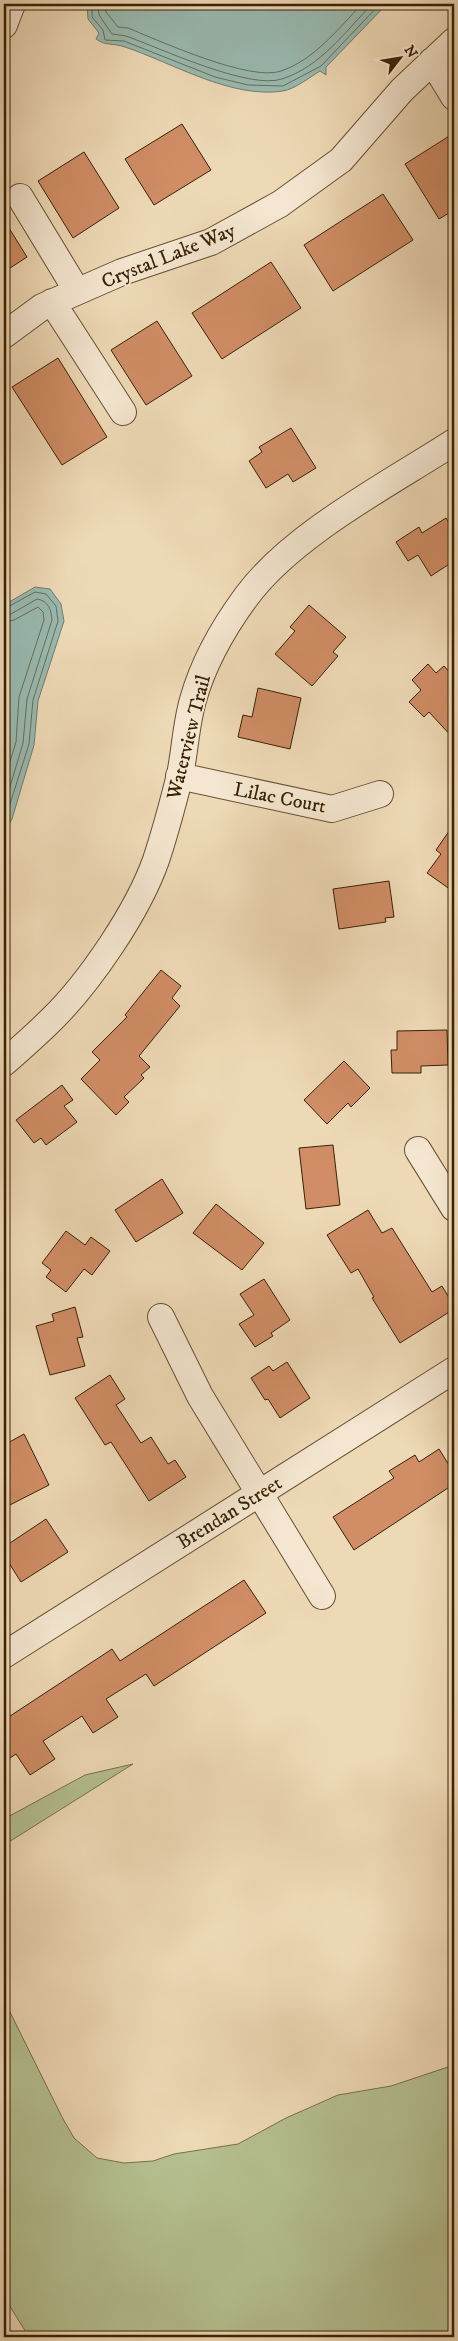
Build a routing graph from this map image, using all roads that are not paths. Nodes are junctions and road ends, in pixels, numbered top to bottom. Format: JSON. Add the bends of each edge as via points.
{"nodes":[{"id":1,"x":12,"y":4,"type":"edge"},
{"id":2,"x":4,"y":25,"type":"edge"},
{"id":3,"x":454,"y":41,"type":"edge"},
{"id":4,"x":432,"y":61,"type":"junction"},
{"id":5,"x":454,"y":97,"type":"edge"},
{"id":6,"x":20,"y":197,"type":"dead end"},
{"id":7,"x":77,"y":292,"type":"junction"},
{"id":8,"x":52,"y":302,"type":"junction"},
{"id":9,"x":4,"y":335,"type":"edge"},
{"id":10,"x":123,"y":412,"type":"dead end"},
{"id":11,"x":454,"y":442,"type":"edge"},
{"id":12,"x":180,"y":776,"type":"junction"},
{"id":13,"x":380,"y":794,"type":"dead end"},
{"id":14,"x":4,"y":1063,"type":"edge"},
{"id":15,"x":418,"y":1150,"type":"dead end"},
{"id":16,"x":454,"y":1208,"type":"edge"},
{"id":17,"x":161,"y":1317,"type":"dead end"},
{"id":18,"x":454,"y":1370,"type":"edge"},
{"id":19,"x":258,"y":1493,"type":"junction"},
{"id":20,"x":322,"y":1596,"type":"dead end"},
{"id":21,"x":4,"y":1655,"type":"edge"}],
"edges":[{"from":1,"to":2,"type":"street"},
{"from":3,"to":4,"type":"street","name":"Crystal Lake Way"},
{"from":4,"to":5,"type":"street"},
{"from":4,"to":7,"type":"street","name":"Crystal Lake Way","via":[[341,160],[280,204],[211,242],[122,272]]},
{"from":6,"to":7,"type":"street"},
{"from":7,"to":8,"type":"street","name":"Crystal Lake Way"},
{"from":8,"to":9,"type":"street","name":"Crystal Lake Way"},
{"from":8,"to":10,"type":"street"},
{"from":11,"to":12,"type":"street","name":"Waterview Trail","via":[[347,510],[271,569],[247,595],[206,665],[193,700]]},
{"from":12,"to":13,"type":"street","name":"Lilac Court","via":[[332,809]]},
{"from":12,"to":14,"type":"street","name":"Waterview Trail","via":[[156,861],[127,921],[91,974],[52,1020]]},
{"from":15,"to":16,"type":"street"},
{"from":17,"to":19,"type":"street","via":[[200,1396]]},
{"from":18,"to":19,"type":"street","name":"Brendan Street"},
{"from":19,"to":20,"type":"street"},
{"from":19,"to":21,"type":"street","name":"Brendan Street"}]}
